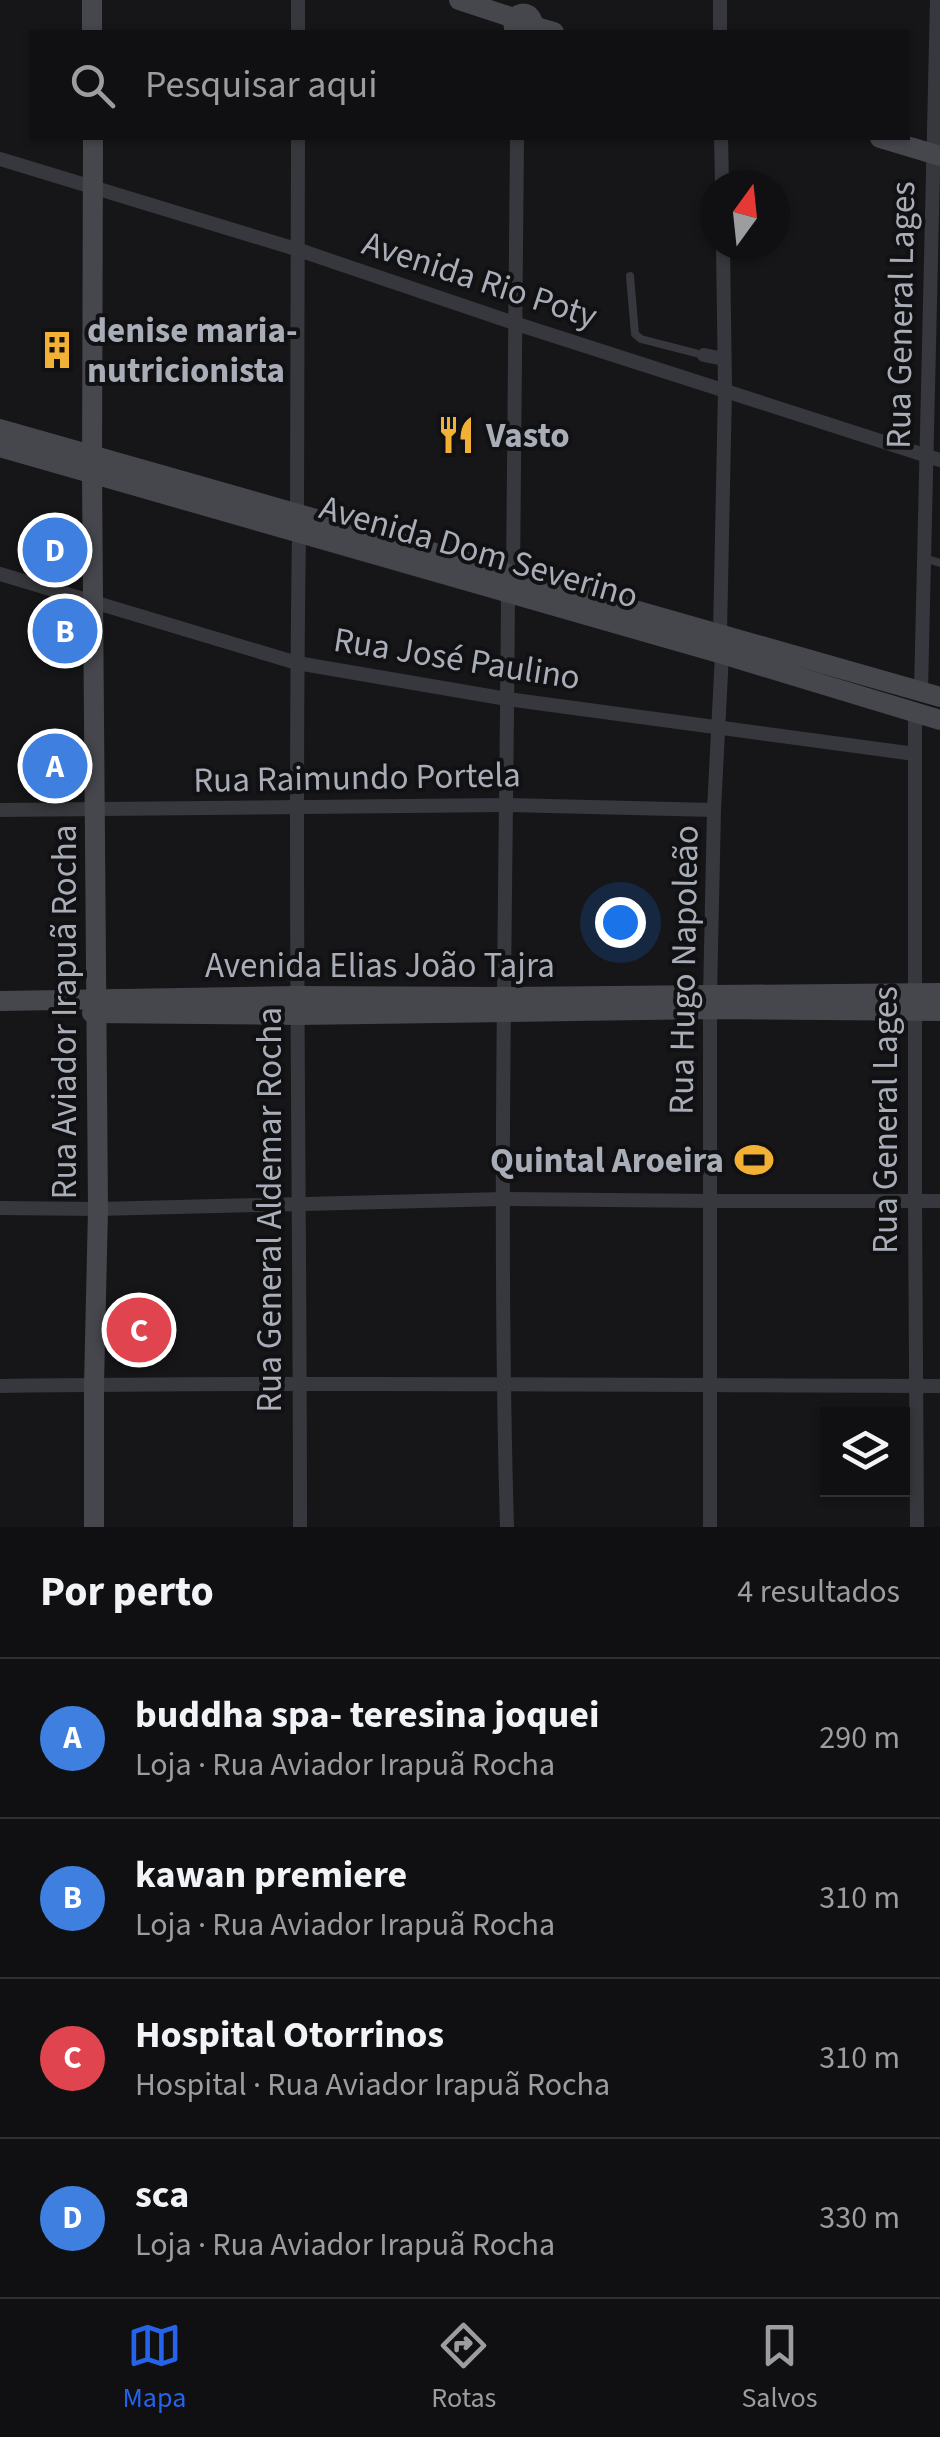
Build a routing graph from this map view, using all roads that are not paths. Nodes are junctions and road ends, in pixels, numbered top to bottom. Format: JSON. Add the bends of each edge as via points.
{"nodes":[{"id":1,"x":92,"y":0,"type":"edge"},
{"id":2,"x":298,"y":0,"type":"edge"},
{"id":3,"x":459,"y":0,"type":"edge"},
{"id":4,"x":720,"y":0,"type":"edge"},
{"id":5,"x":936,"y":0,"type":"edge"},
{"id":6,"x":524,"y":20,"type":"edge"},
{"id":7,"x":92,"y":30,"type":"edge"},
{"id":8,"x":298,"y":30,"type":"edge"},
{"id":9,"x":549,"y":30,"type":"edge"},
{"id":10,"x":720,"y":30,"type":"edge"},
{"id":11,"x":93,"y":140,"type":"edge"},
{"id":12,"x":298,"y":140,"type":"edge"},
{"id":13,"x":518,"y":140,"type":"edge"},
{"id":14,"x":721,"y":140,"type":"edge"},
{"id":15,"x":887,"y":140,"type":"edge"},
{"id":16,"x":937,"y":155,"type":"edge"},
{"id":17,"x":0,"y":159,"type":"edge"},
{"id":18,"x":722,"y":170,"type":"edge"},
{"id":19,"x":93,"y":189,"type":"junction"},
{"id":20,"x":299,"y":250,"type":"junction"},
{"id":21,"x":722,"y":260,"type":"edge"},
{"id":22,"x":630,"y":276,"type":"dead end"},
{"id":23,"x":514,"y":323,"type":"junction"},
{"id":24,"x":704,"y":356,"type":"joint"},
{"id":25,"x":724,"y":359,"type":"junction"},
{"id":26,"x":724,"y":390,"type":"junction"},
{"id":27,"x":0,"y":429,"type":"edge"},
{"id":28,"x":0,"y":447,"type":"edge"},
{"id":29,"x":933,"y":458,"type":"edge"},
{"id":30,"x":93,"y":466,"type":"junction"},
{"id":31,"x":298,"y":524,"type":"junction"},
{"id":32,"x":924,"y":558,"type":"junction"},
{"id":33,"x":940,"y":563,"type":"edge"},
{"id":34,"x":0,"y":574,"type":"edge"},
{"id":35,"x":511,"y":585,"type":"junction"},
{"id":36,"x":94,"y":602,"type":"junction"},
{"id":37,"x":721,"y":643,"type":"junction"},
{"id":38,"x":298,"y":663,"type":"junction"},
{"id":39,"x":930,"y":694,"type":"edge"},
{"id":40,"x":507,"y":698,"type":"junction"},
{"id":41,"x":915,"y":712,"type":"junction"},
{"id":42,"x":940,"y":720,"type":"edge"},
{"id":43,"x":718,"y":728,"type":"junction"},
{"id":44,"x":914,"y":754,"type":"junction"},
{"id":45,"x":506,"y":805,"type":"junction"},
{"id":46,"x":297,"y":806,"type":"junction"},
{"id":47,"x":0,"y":810,"type":"edge"},
{"id":48,"x":96,"y":810,"type":"junction"},
{"id":49,"x":714,"y":810,"type":"junction"},
{"id":50,"x":940,"y":994,"type":"edge"},
{"id":51,"x":0,"y":1000,"type":"edge"},
{"id":52,"x":710,"y":1002,"type":"junction"},
{"id":53,"x":915,"y":1002,"type":"junction"},
{"id":54,"x":298,"y":1005,"type":"junction"},
{"id":55,"x":504,"y":1006,"type":"junction"},
{"id":56,"x":96,"y":1007,"type":"junction"},
{"id":57,"x":940,"y":1010,"type":"edge"},
{"id":58,"x":0,"y":1014,"type":"edge"},
{"id":59,"x":503,"y":1198,"type":"junction"},
{"id":60,"x":940,"y":1200,"type":"edge"},
{"id":61,"x":915,"y":1201,"type":"junction"},
{"id":62,"x":300,"y":1202,"type":"junction"},
{"id":63,"x":712,"y":1202,"type":"junction"},
{"id":64,"x":0,"y":1208,"type":"edge"},
{"id":65,"x":98,"y":1209,"type":"junction"},
{"id":66,"x":300,"y":1382,"type":"junction"},
{"id":67,"x":94,"y":1385,"type":"junction"},
{"id":68,"x":503,"y":1385,"type":"junction"},
{"id":69,"x":0,"y":1386,"type":"edge"},
{"id":70,"x":711,"y":1386,"type":"junction"},
{"id":71,"x":916,"y":1386,"type":"junction"},
{"id":72,"x":940,"y":1386,"type":"edge"},
{"id":73,"x":94,"y":1527,"type":"edge"},
{"id":74,"x":300,"y":1527,"type":"edge"},
{"id":75,"x":507,"y":1527,"type":"edge"},
{"id":76,"x":710,"y":1527,"type":"edge"},
{"id":77,"x":917,"y":1527,"type":"edge"}],
"edges":[{"from":1,"to":7,"type":"street"},
{"from":2,"to":8,"type":"street"},
{"from":3,"to":6,"type":"street"},
{"from":4,"to":10,"type":"street"},
{"from":5,"to":16,"type":"street","name":"Rua General Lages"},
{"from":6,"to":9,"type":"street"},
{"from":11,"to":19,"type":"street","name":"Rua Aviador Irapuã Rocha"},
{"from":12,"to":20,"type":"street","name":"Rua General Aldemar Rocha"},
{"from":13,"to":23,"type":"street"},
{"from":14,"to":18,"type":"street"},
{"from":15,"to":16,"type":"street"},
{"from":16,"to":29,"type":"street","name":"Rua General Lages"},
{"from":17,"to":19,"type":"street","name":"Avenida Rio Poty"},
{"from":19,"to":20,"type":"street","name":"Avenida Rio Poty"},
{"from":19,"to":30,"type":"street","name":"Rua Aviador Irapuã Rocha"},
{"from":20,"to":23,"type":"street","name":"Avenida Rio Poty"},
{"from":20,"to":31,"type":"street","name":"Rua General Aldemar Rocha"},
{"from":21,"to":25,"type":"street","name":"Rua Hugo Napoleão"},
{"from":22,"to":24,"type":"lane","via":[[635,334]]},
{"from":23,"to":26,"type":"street","name":"Avenida Rio Poty"},
{"from":23,"to":35,"type":"street"},
{"from":24,"to":25,"type":"street"},
{"from":25,"to":26,"type":"street","name":"Rua Hugo Napoleão"},
{"from":26,"to":29,"type":"street","name":"Avenida Rio Poty"},
{"from":26,"to":37,"type":"street","name":"Rua Hugo Napoleão"},
{"from":27,"to":30,"type":"street","name":"Avenida Dom Severino"},
{"from":28,"to":30,"type":"street","name":"Avenida Dom Severino"},
{"from":29,"to":32,"type":"street","name":"Rua General Lages"},
{"from":30,"to":31,"type":"street","name":"Avenida Dom Severino"},
{"from":30,"to":36,"type":"street","name":"Rua Aviador Irapuã Rocha"},
{"from":31,"to":35,"type":"street","name":"Avenida Dom Severino"},
{"from":31,"to":38,"type":"street","name":"Rua General Aldemar Rocha"},
{"from":32,"to":33,"type":"lane"},
{"from":32,"to":39,"type":"street","name":"Rua General Lages"},
{"from":34,"to":36,"type":"street","name":"Rua José Paulino"},
{"from":35,"to":37,"type":"street","name":"Avenida Dom Severino"},
{"from":35,"to":40,"type":"street"},
{"from":36,"to":38,"type":"street","name":"Rua José Paulino"},
{"from":36,"to":48,"type":"street","name":"Rua Aviador Irapuã Rocha"},
{"from":37,"to":39,"type":"street","name":"Avenida Dom Severino"},
{"from":37,"to":41,"type":"street","name":"Avenida Dom Severino"},
{"from":37,"to":43,"type":"street","name":"Rua Hugo Napoleão"},
{"from":38,"to":40,"type":"street","name":"Rua José Paulino"},
{"from":38,"to":46,"type":"street","name":"Rua General Aldemar Rocha"},
{"from":40,"to":43,"type":"street","name":"Rua José Paulino"},
{"from":40,"to":45,"type":"street"},
{"from":41,"to":42,"type":"street","name":"Avenida Dom Severino"},
{"from":41,"to":44,"type":"street","name":"Rua General Lages"},
{"from":43,"to":44,"type":"street","name":"Rua José Paulino"},
{"from":43,"to":49,"type":"street","name":"Rua Hugo Napoleão"},
{"from":44,"to":53,"type":"street","name":"Rua General Lages"},
{"from":45,"to":46,"type":"street","name":"Rua Raimundo Portela"},
{"from":45,"to":49,"type":"street","name":"Rua Raimundo Portela"},
{"from":45,"to":55,"type":"street"},
{"from":46,"to":48,"type":"street","name":"Rua Raimundo Portela"},
{"from":46,"to":54,"type":"street","name":"Rua General Aldemar Rocha"},
{"from":47,"to":48,"type":"street","name":"Rua Raimundo Portela"},
{"from":48,"to":56,"type":"street","name":"Rua Aviador Irapuã Rocha"},
{"from":49,"to":52,"type":"street","name":"Rua Hugo Napoleão"},
{"from":50,"to":53,"type":"street","name":"Avenida Elias João Tajra"},
{"from":51,"to":56,"type":"street","name":"Avenida Elias João Tajra"},
{"from":52,"to":53,"type":"street","name":"Avenida Elias João Tajra"},
{"from":52,"to":55,"type":"street","name":"Avenida Elias João Tajra"},
{"from":52,"to":63,"type":"street","name":"Rua Hugo Napoleão"},
{"from":53,"to":57,"type":"street","name":"Avenida Elias João Tajra"},
{"from":53,"to":61,"type":"street","name":"Rua General Lages"},
{"from":54,"to":55,"type":"street","name":"Avenida Elias João Tajra"},
{"from":54,"to":56,"type":"street","name":"Avenida Elias João Tajra"},
{"from":54,"to":62,"type":"street","name":"Rua General Aldemar Rocha"},
{"from":55,"to":59,"type":"street"},
{"from":56,"to":58,"type":"street","name":"Avenida Elias João Tajra"},
{"from":56,"to":65,"type":"street","name":"Rua Aviador Irapuã Rocha"},
{"from":59,"to":62,"type":"street"},
{"from":59,"to":63,"type":"street"},
{"from":59,"to":68,"type":"street"},
{"from":60,"to":61,"type":"street"},
{"from":61,"to":63,"type":"street"},
{"from":61,"to":71,"type":"street","name":"Rua General Lages"},
{"from":62,"to":65,"type":"street"},
{"from":62,"to":66,"type":"street","name":"Rua General Aldemar Rocha"},
{"from":63,"to":70,"type":"street","name":"Rua Hugo Napoleão"},
{"from":64,"to":65,"type":"street"},
{"from":65,"to":67,"type":"street","name":"Rua Aviador Irapuã Rocha"},
{"from":66,"to":67,"type":"street"},
{"from":66,"to":68,"type":"street"},
{"from":66,"to":74,"type":"street","name":"Rua General Aldemar Rocha"},
{"from":67,"to":69,"type":"street"},
{"from":67,"to":73,"type":"street","name":"Rua Aviador Irapuã Rocha"},
{"from":68,"to":70,"type":"street"},
{"from":68,"to":75,"type":"street"},
{"from":70,"to":71,"type":"street"},
{"from":70,"to":76,"type":"street","name":"Rua Hugo Napoleão"},
{"from":71,"to":72,"type":"street"},
{"from":71,"to":77,"type":"street","name":"Rua General Lages"}]}
